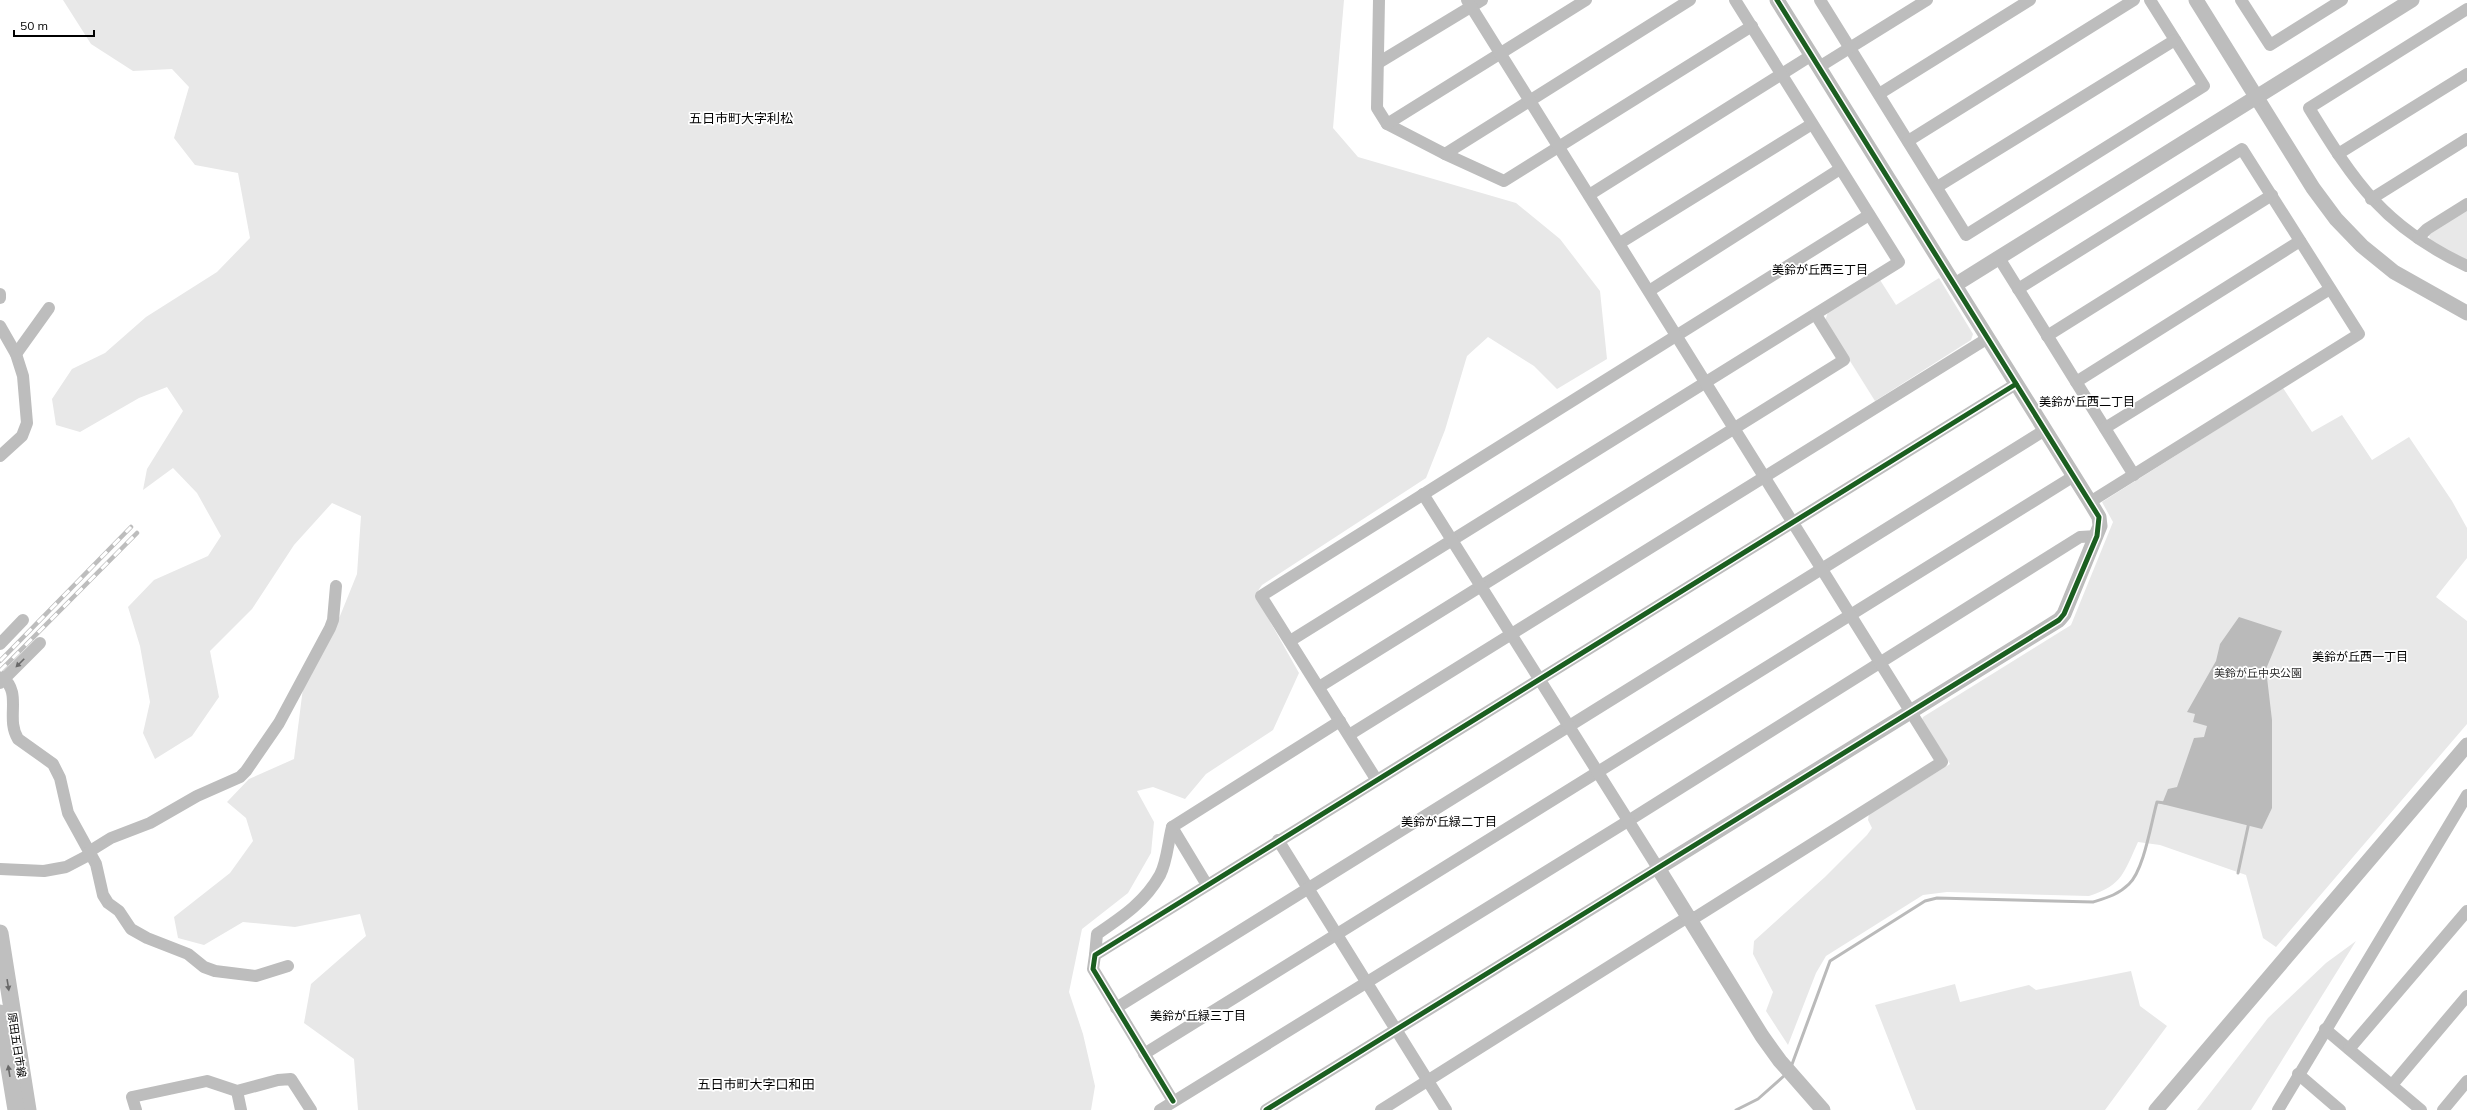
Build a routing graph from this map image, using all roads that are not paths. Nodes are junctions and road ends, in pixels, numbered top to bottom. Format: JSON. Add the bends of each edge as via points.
{"nodes":[{"id":1,"x":1379,"y":0,"type":"edge"},
{"id":2,"x":1482,"y":0,"type":"edge"},
{"id":3,"x":1586,"y":0,"type":"edge"},
{"id":4,"x":1690,"y":0,"type":"edge"},
{"id":5,"x":1735,"y":0,"type":"edge"},
{"id":6,"x":1777,"y":0,"type":"edge"},
{"id":7,"x":1822,"y":0,"type":"edge"},
{"id":8,"x":1927,"y":0,"type":"edge"},
{"id":9,"x":2030,"y":0,"type":"edge"},
{"id":10,"x":2134,"y":0,"type":"edge"},
{"id":11,"x":2150,"y":0,"type":"edge"},
{"id":12,"x":2196,"y":0,"type":"edge"},
{"id":13,"x":2241,"y":0,"type":"edge"},
{"id":14,"x":2342,"y":0,"type":"edge"},
{"id":15,"x":2412,"y":0,"type":"edge"},
{"id":16,"x":1469,"y":3,"type":"edge"},
{"id":17,"x":2467,"y":9,"type":"edge"},
{"id":18,"x":1752,"y":26,"type":"junction"},
{"id":19,"x":2175,"y":40,"type":"junction"},
{"id":20,"x":1850,"y":48,"type":"junction"},
{"id":21,"x":1500,"y":53,"type":"junction"},
{"id":22,"x":1815,"y":61,"type":"junction"},
{"id":23,"x":1378,"y":63,"type":"junction"},
{"id":24,"x":1782,"y":74,"type":"junction"},
{"id":25,"x":2467,"y":74,"type":"edge"},
{"id":26,"x":1879,"y":94,"type":"junction"},
{"id":27,"x":2256,"y":97,"type":"junction"},
{"id":28,"x":1530,"y":100,"type":"junction"},
{"id":29,"x":1387,"y":124,"type":"junction"},
{"id":30,"x":1812,"y":124,"type":"junction"},
{"id":31,"x":2467,"y":139,"type":"edge"},
{"id":32,"x":1908,"y":141,"type":"junction"},
{"id":33,"x":1559,"y":146,"type":"junction"},
{"id":34,"x":1445,"y":154,"type":"junction"},
{"id":35,"x":2338,"y":154,"type":"junction"},
{"id":36,"x":1840,"y":169,"type":"junction"},
{"id":37,"x":1937,"y":187,"type":"junction"},
{"id":38,"x":1589,"y":195,"type":"junction"},
{"id":39,"x":2272,"y":195,"type":"junction"},
{"id":40,"x":2371,"y":199,"type":"junction"},
{"id":41,"x":2467,"y":204,"type":"edge"},
{"id":42,"x":1869,"y":215,"type":"junction"},
{"id":43,"x":2418,"y":238,"type":"junction"},
{"id":44,"x":2300,"y":242,"type":"junction"},
{"id":45,"x":1620,"y":243,"type":"junction"},
{"id":46,"x":1999,"y":258,"type":"junction"},
{"id":47,"x":2467,"y":266,"type":"edge"},
{"id":48,"x":1956,"y":285,"type":"junction"},
{"id":49,"x":2018,"y":288,"type":"junction"},
{"id":50,"x":2330,"y":289,"type":"junction"},
{"id":51,"x":1649,"y":291,"type":"junction"},
{"id":52,"x":0,"y":294,"type":"edge"},
{"id":53,"x":0,"y":298,"type":"edge"},
{"id":54,"x":48,"y":308,"type":"dead end"},
{"id":55,"x":2467,"y":312,"type":"edge"},
{"id":56,"x":1816,"y":315,"type":"junction"},
{"id":57,"x":0,"y":326,"type":"edge"},
{"id":58,"x":1677,"y":336,"type":"junction"},
{"id":59,"x":2047,"y":336,"type":"junction"},
{"id":60,"x":1988,"y":338,"type":"junction"},
{"id":61,"x":16,"y":354,"type":"junction"},
{"id":62,"x":2076,"y":382,"type":"junction"},
{"id":63,"x":1706,"y":383,"type":"junction"},
{"id":64,"x":2016,"y":384,"type":"junction"},
{"id":65,"x":2105,"y":428,"type":"junction"},
{"id":66,"x":1735,"y":429,"type":"junction"},
{"id":67,"x":2045,"y":430,"type":"junction"},
{"id":68,"x":0,"y":456,"type":"edge"},
{"id":69,"x":2134,"y":475,"type":"junction"},
{"id":70,"x":2074,"y":476,"type":"junction"},
{"id":71,"x":1765,"y":478,"type":"junction"},
{"id":72,"x":1423,"y":494,"type":"junction"},
{"id":73,"x":2090,"y":502,"type":"junction"},
{"id":74,"x":1792,"y":523,"type":"junction"},
{"id":75,"x":2097,"y":536,"type":"junction"},
{"id":76,"x":1453,"y":540,"type":"junction"},
{"id":77,"x":1822,"y":569,"type":"junction"},
{"id":78,"x":336,"y":586,"type":"dead end"},
{"id":79,"x":1482,"y":586,"type":"junction"},
{"id":80,"x":1851,"y":615,"type":"junction"},
{"id":81,"x":23,"y":620,"type":"dead end"},
{"id":82,"x":1512,"y":633,"type":"junction"},
{"id":83,"x":40,"y":642,"type":"dead end"},
{"id":84,"x":1290,"y":642,"type":"junction"},
{"id":85,"x":0,"y":644,"type":"edge"},
{"id":86,"x":1880,"y":662,"type":"junction"},
{"id":87,"x":1540,"y":678,"type":"junction"},
{"id":88,"x":2,"y":680,"type":"edge"},
{"id":89,"x":1319,"y":687,"type":"junction"},
{"id":90,"x":1912,"y":712,"type":"junction"},
{"id":91,"x":1340,"y":721,"type":"junction"},
{"id":92,"x":1569,"y":726,"type":"junction"},
{"id":93,"x":1349,"y":735,"type":"junction"},
{"id":94,"x":2467,"y":745,"type":"edge"},
{"id":95,"x":1598,"y":774,"type":"junction"},
{"id":96,"x":1376,"y":779,"type":"junction"},
{"id":97,"x":2467,"y":795,"type":"edge"},
{"id":98,"x":1628,"y":821,"type":"junction"},
{"id":99,"x":1172,"y":828,"type":"junction"},
{"id":100,"x":1278,"y":840,"type":"junction"},
{"id":101,"x":90,"y":851,"type":"junction"},
{"id":102,"x":1658,"y":868,"type":"junction"},
{"id":103,"x":0,"y":869,"type":"edge"},
{"id":104,"x":1206,"y":885,"type":"junction"},
{"id":105,"x":1308,"y":888,"type":"junction"},
{"id":106,"x":2467,"y":911,"type":"edge"},
{"id":107,"x":1688,"y":917,"type":"junction"},
{"id":108,"x":0,"y":933,"type":"edge"},
{"id":109,"x":1337,"y":934,"type":"junction"},
{"id":110,"x":1095,"y":955,"type":"junction"},
{"id":111,"x":288,"y":966,"type":"dead end"},
{"id":112,"x":1366,"y":981,"type":"junction"},
{"id":113,"x":2467,"y":996,"type":"edge"},
{"id":114,"x":1116,"y":1008,"type":"junction"},
{"id":115,"x":0,"y":1013,"type":"edge"},
{"id":116,"x":1396,"y":1029,"type":"junction"},
{"id":117,"x":2325,"y":1029,"type":"junction"},
{"id":118,"x":2349,"y":1048,"type":"junction"},
{"id":119,"x":1144,"y":1054,"type":"junction"},
{"id":120,"x":2298,"y":1074,"type":"junction"},
{"id":121,"x":1428,"y":1080,"type":"junction"},
{"id":122,"x":2467,"y":1081,"type":"edge"},
{"id":123,"x":2392,"y":1085,"type":"junction"},
{"id":124,"x":237,"y":1092,"type":"junction"},
{"id":125,"x":1173,"y":1101,"type":"junction"},
{"id":126,"x":16,"y":1110,"type":"edge"},
{"id":127,"x":28,"y":1110,"type":"edge"},
{"id":128,"x":136,"y":1110,"type":"edge"},
{"id":129,"x":241,"y":1110,"type":"edge"},
{"id":130,"x":311,"y":1110,"type":"edge"},
{"id":131,"x":1160,"y":1110,"type":"edge"},
{"id":132,"x":1266,"y":1110,"type":"edge"},
{"id":133,"x":1381,"y":1110,"type":"edge"},
{"id":134,"x":1446,"y":1110,"type":"edge"},
{"id":135,"x":1823,"y":1110,"type":"edge"},
{"id":136,"x":2156,"y":1110,"type":"edge"},
{"id":137,"x":2278,"y":1110,"type":"edge"},
{"id":138,"x":2340,"y":1110,"type":"edge"},
{"id":139,"x":2421,"y":1110,"type":"edge"},
{"id":140,"x":2442,"y":1110,"type":"edge"}],
"edges":[{"from":1,"to":23,"type":"street"},
{"from":2,"to":16,"type":"street"},
{"from":3,"to":21,"type":"street"},
{"from":4,"to":28,"type":"street"},
{"from":5,"to":18,"type":"street"},
{"from":6,"to":22,"type":"street"},
{"from":7,"to":20,"type":"street"},
{"from":8,"to":20,"type":"street"},
{"from":9,"to":26,"type":"street"},
{"from":10,"to":32,"type":"street"},
{"from":11,"to":19,"type":"street"},
{"from":12,"to":27,"type":"street"},
{"from":13,"to":14,"type":"street","via":[[2270,45]]},
{"from":15,"to":27,"type":"street"},
{"from":16,"to":21,"type":"street"},
{"from":16,"to":23,"type":"street"},
{"from":17,"to":35,"type":"street","via":[[2309,108]]},
{"from":18,"to":24,"type":"street"},
{"from":18,"to":33,"type":"street"},
{"from":19,"to":37,"type":"street"},
{"from":19,"to":37,"type":"street","via":[[2204,86],[1966,235]]},
{"from":20,"to":22,"type":"street"},
{"from":20,"to":26,"type":"street"},
{"from":21,"to":28,"type":"street"},
{"from":21,"to":29,"type":"street"},
{"from":22,"to":24,"type":"street"},
{"from":22,"to":48,"type":"street"},
{"from":23,"to":29,"type":"street","via":[[1377,108]]},
{"from":24,"to":30,"type":"street"},
{"from":24,"to":38,"type":"street"},
{"from":25,"to":35,"type":"street"},
{"from":26,"to":32,"type":"street"},
{"from":27,"to":46,"type":"street"},
{"from":27,"to":55,"type":"street","via":[[2313,188],[2362,246],[2394,272]]},
{"from":28,"to":33,"type":"street"},
{"from":28,"to":34,"type":"street"},
{"from":29,"to":34,"type":"street"},
{"from":30,"to":36,"type":"street"},
{"from":30,"to":45,"type":"street"},
{"from":31,"to":40,"type":"street"},
{"from":32,"to":37,"type":"street"},
{"from":33,"to":34,"type":"street","via":[[1504,181]]},
{"from":33,"to":38,"type":"street"},
{"from":35,"to":40,"type":"street"},
{"from":36,"to":42,"type":"street"},
{"from":36,"to":51,"type":"street"},
{"from":38,"to":45,"type":"street"},
{"from":39,"to":44,"type":"street"},
{"from":39,"to":49,"type":"street","via":[[2242,149]]},
{"from":39,"to":59,"type":"street"},
{"from":40,"to":43,"type":"street","via":[[2395,222]]},
{"from":41,"to":43,"type":"street","via":[[2427,229]]},
{"from":42,"to":56,"type":"street","via":[[1899,262]]},
{"from":42,"to":58,"type":"street"},
{"from":43,"to":47,"type":"street","via":[[2443,255]]},
{"from":44,"to":50,"type":"street"},
{"from":44,"to":62,"type":"street"},
{"from":45,"to":51,"type":"street"},
{"from":46,"to":48,"type":"street"},
{"from":46,"to":49,"type":"street"},
{"from":48,"to":60,"type":"street"},
{"from":49,"to":59,"type":"street"},
{"from":50,"to":65,"type":"street"},
{"from":50,"to":69,"type":"street","via":[[2359,334]]},
{"from":51,"to":58,"type":"street"},
{"from":52,"to":53,"type":"street"},
{"from":54,"to":61,"type":"street"},
{"from":56,"to":63,"type":"street"},
{"from":56,"to":66,"type":"street","via":[[1844,360]]},
{"from":57,"to":61,"type":"street"},
{"from":58,"to":63,"type":"street"},
{"from":58,"to":72,"type":"street"},
{"from":59,"to":62,"type":"street"},
{"from":60,"to":64,"type":"street"},
{"from":60,"to":71,"type":"street"},
{"from":61,"to":68,"type":"street","via":[[23,376],[27,423],[22,436]]},
{"from":62,"to":65,"type":"street"},
{"from":63,"to":66,"type":"street"},
{"from":63,"to":76,"type":"street"},
{"from":64,"to":67,"type":"street"},
{"from":64,"to":74,"type":"street"},
{"from":65,"to":69,"type":"street"},
{"from":66,"to":71,"type":"street"},
{"from":66,"to":79,"type":"street"},
{"from":67,"to":70,"type":"street"},
{"from":67,"to":77,"type":"street"},
{"from":69,"to":73,"type":"street"},
{"from":70,"to":73,"type":"street"},
{"from":70,"to":80,"type":"street"},
{"from":71,"to":74,"type":"street"},
{"from":71,"to":82,"type":"street"},
{"from":72,"to":76,"type":"street"},
{"from":72,"to":84,"type":"street","via":[[1261,596]]},
{"from":73,"to":75,"type":"street","via":[[2099,517]]},
{"from":74,"to":77,"type":"street"},
{"from":74,"to":87,"type":"street"},
{"from":75,"to":86,"type":"street","via":[[2080,537]]},
{"from":75,"to":90,"type":"street","via":[[2064,614],[2059,620]]},
{"from":76,"to":79,"type":"street"},
{"from":76,"to":84,"type":"street"},
{"from":77,"to":80,"type":"street"},
{"from":77,"to":92,"type":"street"},
{"from":78,"to":101,"type":"street","via":[[330,628],[279,723],[246,771],[240,777],[197,796],[150,823],[111,838]]},
{"from":79,"to":82,"type":"street"},
{"from":79,"to":89,"type":"street"},
{"from":80,"to":86,"type":"street"},
{"from":80,"to":95,"type":"street"},
{"from":81,"to":85,"type":"street"},
{"from":82,"to":87,"type":"street"},
{"from":82,"to":93,"type":"street"},
{"from":83,"to":88,"type":"street","one_way":true},
{"from":84,"to":89,"type":"street"},
{"from":86,"to":90,"type":"street"},
{"from":86,"to":98,"type":"street"},
{"from":87,"to":92,"type":"street"},
{"from":87,"to":96,"type":"street"},
{"from":88,"to":101,"type":"street","via":[[14,694],[12,725],[15,734],[18,739],[53,764],[60,778],[68,813]]},
{"from":89,"to":91,"type":"street"},
{"from":90,"to":102,"type":"street"},
{"from":90,"to":107,"type":"street","via":[[1942,762],[1696,917]]},
{"from":91,"to":93,"type":"street"},
{"from":91,"to":99,"type":"street"},
{"from":92,"to":95,"type":"street"},
{"from":92,"to":105,"type":"street"},
{"from":93,"to":96,"type":"street"},
{"from":94,"to":136,"type":"street"},
{"from":95,"to":98,"type":"street"},
{"from":95,"to":109,"type":"street"},
{"from":96,"to":100,"type":"street"},
{"from":97,"to":117,"type":"street"},
{"from":98,"to":102,"type":"street"},
{"from":98,"to":112,"type":"street"},
{"from":99,"to":104,"type":"street"},
{"from":99,"to":110,"type":"street","via":[[1160,874],[1146,895],[1130,911],[1098,934]]},
{"from":100,"to":104,"type":"street"},
{"from":100,"to":105,"type":"street"},
{"from":101,"to":103,"type":"street","via":[[76,863],[54,870]]},
{"from":101,"to":111,"type":"street","via":[[101,879],[105,899],[119,911],[135,932],[188,954],[204,967],[223,973],[256,976]]},
{"from":102,"to":107,"type":"street"},
{"from":102,"to":116,"type":"street"},
{"from":104,"to":110,"type":"street"},
{"from":105,"to":109,"type":"street"},
{"from":105,"to":114,"type":"street"},
{"from":106,"to":118,"type":"street"},
{"from":107,"to":121,"type":"street"},
{"from":107,"to":135,"type":"street","via":[[1762,1036],[1795,1080]]},
{"from":108,"to":127,"type":"main road","name":"原田五日市線","one_way":true},
{"from":109,"to":112,"type":"street"},
{"from":109,"to":119,"type":"street"},
{"from":110,"to":114,"type":"street","via":[[1093,969]]},
{"from":112,"to":116,"type":"street"},
{"from":112,"to":125,"type":"street"},
{"from":113,"to":123,"type":"street"},
{"from":114,"to":119,"type":"street"},
{"from":126,"to":115,"type":"main road","name":"原田五日市線","one_way":true},
{"from":116,"to":121,"type":"street"},
{"from":116,"to":132,"type":"street"},
{"from":117,"to":118,"type":"street"},
{"from":117,"to":120,"type":"street"},
{"from":118,"to":123,"type":"street"},
{"from":119,"to":125,"type":"street"},
{"from":120,"to":137,"type":"street"},
{"from":120,"to":138,"type":"street"},
{"from":121,"to":133,"type":"street"},
{"from":121,"to":134,"type":"street"},
{"from":122,"to":140,"type":"street"},
{"from":123,"to":139,"type":"street"},
{"from":124,"to":128,"type":"street","via":[[207,1081],[132,1098]]},
{"from":124,"to":129,"type":"street"},
{"from":124,"to":130,"type":"street","via":[[278,1080],[291,1079]]},
{"from":125,"to":131,"type":"street"}]}
